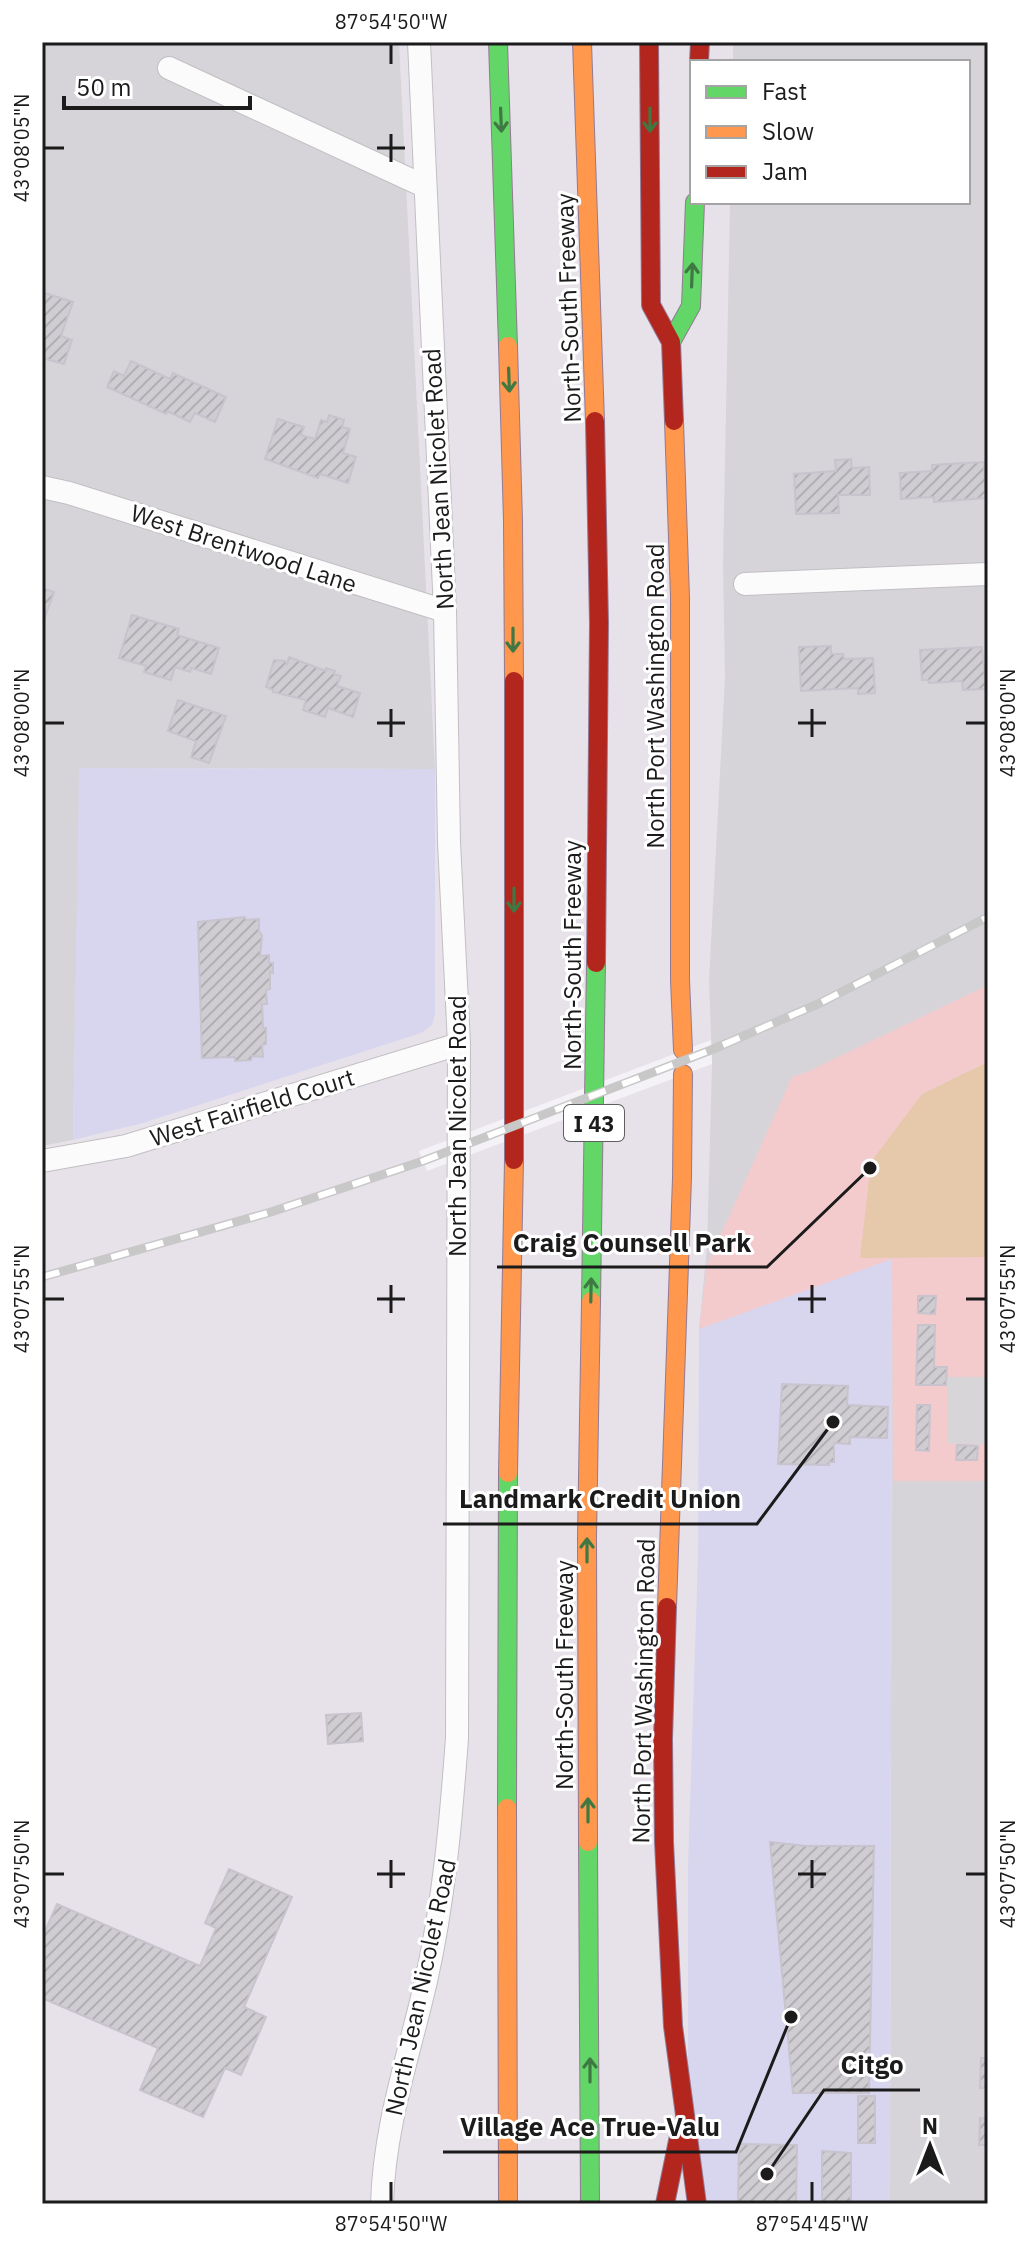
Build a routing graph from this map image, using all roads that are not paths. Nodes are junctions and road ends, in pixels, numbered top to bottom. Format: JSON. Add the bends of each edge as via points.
{"nodes":[{"id":1,"x":419,"y":42,"type":"edge"},
{"id":2,"x":498,"y":42,"type":"edge"},
{"id":3,"x":582,"y":42,"type":"edge"},
{"id":4,"x":649,"y":42,"type":"edge"},
{"id":5,"x":169,"y":68,"type":"dead end"},
{"id":6,"x":424,"y":186,"type":"junction"},
{"id":7,"x":695,"y":204,"type":"edge"},
{"id":8,"x":671,"y":342,"type":"junction"},
{"id":9,"x":42,"y":487,"type":"edge"},
{"id":10,"x":988,"y":574,"type":"edge"},
{"id":11,"x":745,"y":584,"type":"dead end"},
{"id":12,"x":445,"y":611,"type":"junction"},
{"id":13,"x":459,"y":1044,"type":"junction"},
{"id":14,"x":683,"y":1050,"type":"dead end"},
{"id":15,"x":683,"y":1074,"type":"dead end"},
{"id":16,"x":42,"y":1161,"type":"edge"},
{"id":17,"x":683,"y":2116,"type":"junction"},
{"id":18,"x":382,"y":2204,"type":"edge"},
{"id":19,"x":508,"y":2204,"type":"edge"},
{"id":20,"x":590,"y":2204,"type":"edge"},
{"id":21,"x":665,"y":2204,"type":"edge"},
{"id":22,"x":697,"y":2204,"type":"edge"}],
"edges":[{"from":1,"to":6,"type":"street","name":"North Jean Nicolet Road"},
{"from":2,"to":19,"type":"main road","one_way":true,"via":[[513,521]]},
{"from":20,"to":3,"type":"main road","name":"North-South Freeway","number":"I 43","one_way":true,"via":[[587,1537],[599,623]]},
{"from":4,"to":8,"type":"main road","name":"North Port Washington Road","one_way":true,"via":[[651,305]]},
{"from":5,"to":6,"type":"street"},
{"from":6,"to":12,"type":"street","name":"North Jean Nicolet Road"},
{"from":8,"to":7,"type":"main road","one_way":true,"via":[[691,306]]},
{"from":8,"to":14,"type":"main road","name":"North Port Washington Road","via":[[680,597]]},
{"from":9,"to":12,"type":"street","name":"West Brentwood Lane"},
{"from":10,"to":11,"type":"street"},
{"from":12,"to":13,"type":"street","name":"North Jean Nicolet Road"},
{"from":13,"to":16,"type":"street","name":"West Fairfield Court","via":[[126,1146]]},
{"from":13,"to":18,"type":"street","name":"North Jean Nicolet Road","via":[[457,1738],[438,1917],[397,2090]]},
{"from":15,"to":17,"type":"main road","name":"North Port Washington Road","via":[[663,1739],[673,2026]]},
{"from":17,"to":21,"type":"main road","name":"North Port Washington Road"},
{"from":17,"to":22,"type":"main road","name":"North Port Washington Road"}]}
